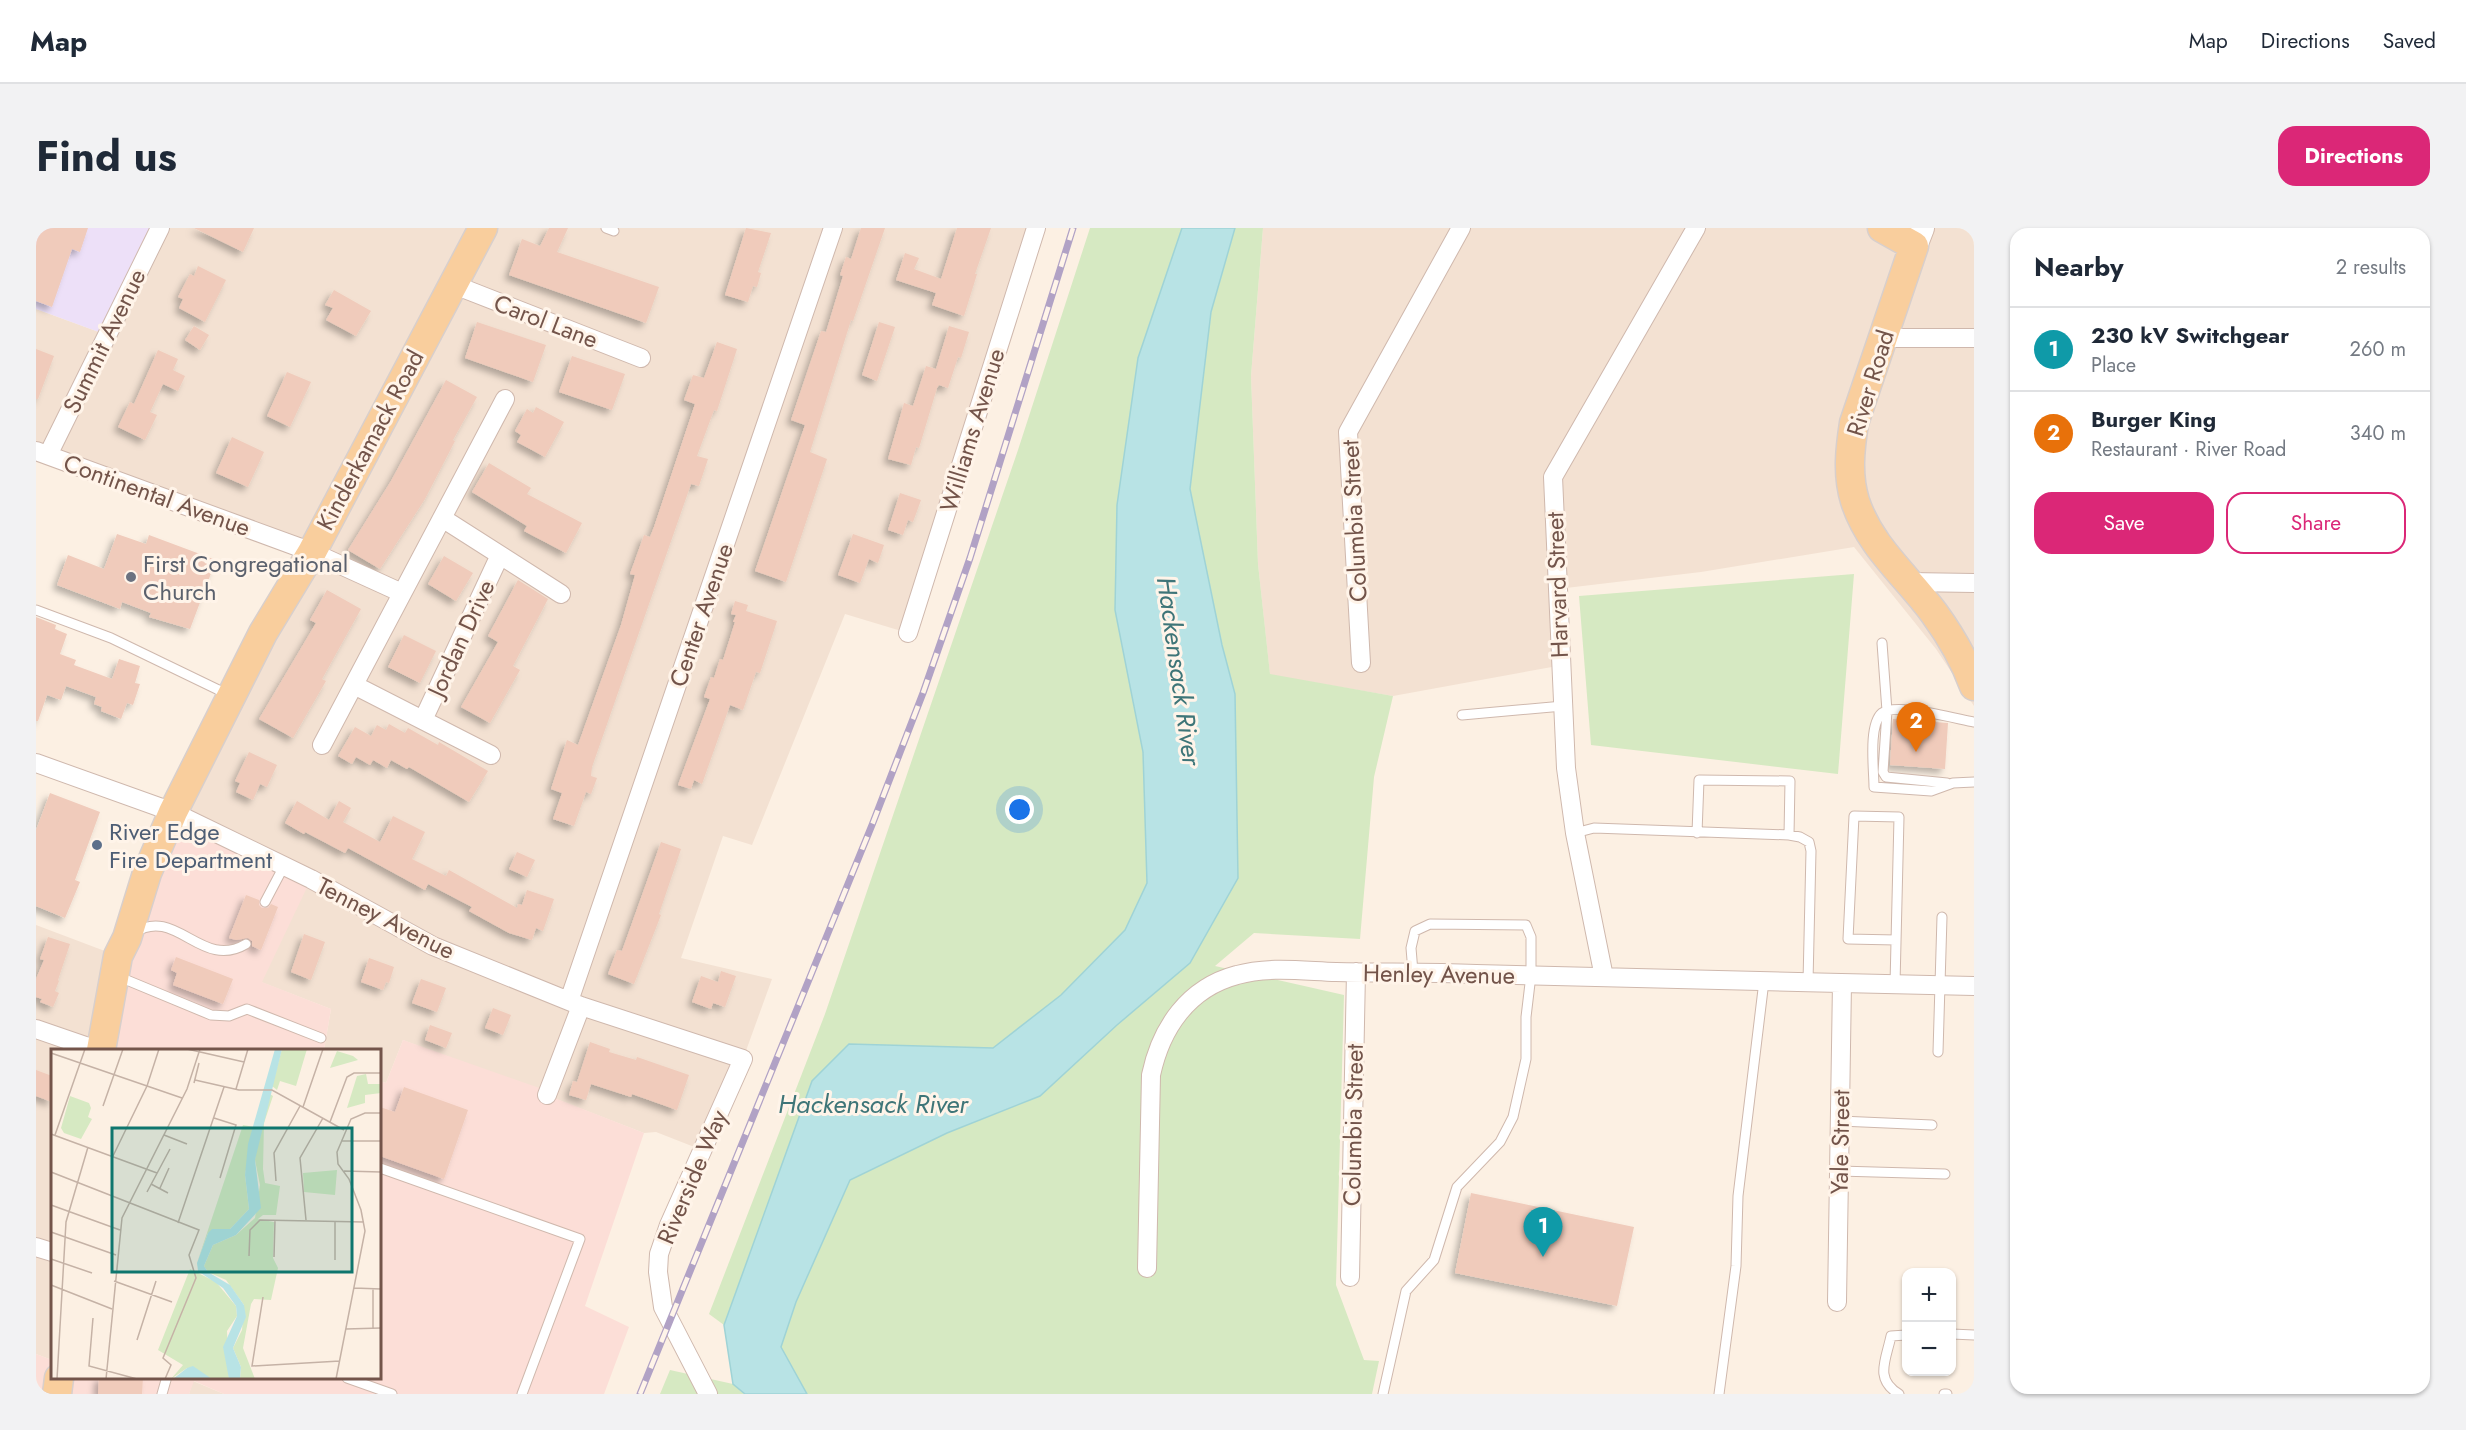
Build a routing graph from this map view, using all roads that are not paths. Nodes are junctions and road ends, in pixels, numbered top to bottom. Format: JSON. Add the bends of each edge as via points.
{"nodes":[{"id":1,"x":160,"y":228,"type":"edge"},
{"id":2,"x":483,"y":228,"type":"edge"},
{"id":3,"x":833,"y":228,"type":"edge"},
{"id":4,"x":1036,"y":228,"type":"edge"},
{"id":5,"x":1461,"y":228,"type":"edge"},
{"id":6,"x":1696,"y":228,"type":"edge"},
{"id":7,"x":1882,"y":228,"type":"edge"},
{"id":8,"x":1918,"y":237,"type":"edge"},
{"id":9,"x":452,"y":284,"type":"junction"},
{"id":10,"x":1883,"y":338,"type":"junction"},
{"id":11,"x":1974,"y":338,"type":"edge"},
{"id":12,"x":641,"y":358,"type":"dead end"},
{"id":13,"x":505,"y":399,"type":"dead end"},
{"id":14,"x":42,"y":453,"type":"edge"},
{"id":15,"x":442,"y":518,"type":"junction"},
{"id":16,"x":312,"y":552,"type":"junction"},
{"id":17,"x":499,"y":557,"type":"junction"},
{"id":18,"x":1909,"y":582,"type":"junction"},
{"id":19,"x":1974,"y":583,"type":"edge"},
{"id":20,"x":402,"y":592,"type":"junction"},
{"id":21,"x":561,"y":594,"type":"dead end"},
{"id":22,"x":36,"y":609,"type":"edge"},
{"id":23,"x":908,"y":633,"type":"dead end"},
{"id":24,"x":1881,"y":643,"type":"dead end"},
{"id":25,"x":1361,"y":663,"type":"dead end"},
{"id":26,"x":354,"y":685,"type":"junction"},
{"id":27,"x":1974,"y":686,"type":"edge"},
{"id":28,"x":231,"y":696,"type":"junction"},
{"id":29,"x":1563,"y":706,"type":"junction"},
{"id":30,"x":1887,"y":711,"type":"junction"},
{"id":31,"x":1462,"y":715,"type":"dead end"},
{"id":32,"x":423,"y":720,"type":"junction"},
{"id":33,"x":1974,"y":722,"type":"edge"},
{"id":34,"x":322,"y":745,"type":"dead end"},
{"id":35,"x":491,"y":755,"type":"dead end"},
{"id":36,"x":36,"y":763,"type":"edge"},
{"id":37,"x":1974,"y":782,"type":"edge"},
{"id":38,"x":1953,"y":783,"type":"junction"},
{"id":39,"x":173,"y":812,"type":"junction"},
{"id":40,"x":1697,"y":832,"type":"junction"},
{"id":41,"x":1575,"y":833,"type":"junction"},
{"id":42,"x":1789,"y":835,"type":"junction"},
{"id":43,"x":284,"y":866,"type":"junction"},
{"id":44,"x":265,"y":902,"type":"dead end"},
{"id":45,"x":1942,"y":917,"type":"dead end"},
{"id":46,"x":127,"y":938,"type":"junction"},
{"id":47,"x":1896,"y":940,"type":"junction"},
{"id":48,"x":246,"y":944,"type":"dead end"},
{"id":49,"x":1356,"y":972,"type":"junction"},
{"id":50,"x":1413,"y":972,"type":"junction"},
{"id":51,"x":115,"y":975,"type":"junction"},
{"id":52,"x":1531,"y":975,"type":"junction"},
{"id":53,"x":1604,"y":977,"type":"junction"},
{"id":54,"x":1764,"y":981,"type":"junction"},
{"id":55,"x":1809,"y":982,"type":"junction"},
{"id":56,"x":1842,"y":983,"type":"junction"},
{"id":57,"x":1894,"y":984,"type":"junction"},
{"id":58,"x":1940,"y":985,"type":"junction"},
{"id":59,"x":1974,"y":986,"type":"edge"},
{"id":60,"x":575,"y":1003,"type":"junction"},
{"id":61,"x":36,"y":1029,"type":"edge"},
{"id":62,"x":321,"y":1038,"type":"dead end"},
{"id":63,"x":94,"y":1049,"type":"edge"},
{"id":64,"x":101,"y":1049,"type":"edge"},
{"id":65,"x":1938,"y":1052,"type":"dead end"},
{"id":66,"x":743,"y":1059,"type":"joint"},
{"id":67,"x":547,"y":1095,"type":"dead end"},
{"id":68,"x":1840,"y":1121,"type":"junction"},
{"id":69,"x":1932,"y":1125,"type":"dead end"},
{"id":70,"x":381,"y":1168,"type":"edge"},
{"id":71,"x":1839,"y":1172,"type":"junction"},
{"id":72,"x":1945,"y":1174,"type":"dead end"},
{"id":73,"x":36,"y":1247,"type":"edge"},
{"id":74,"x":51,"y":1252,"type":"edge"},
{"id":75,"x":1147,"y":1268,"type":"dead end"},
{"id":76,"x":1350,"y":1277,"type":"dead end"},
{"id":77,"x":1838,"y":1302,"type":"dead end"},
{"id":78,"x":1956,"y":1334,"type":"edge"},
{"id":79,"x":1902,"y":1335,"type":"edge"},
{"id":80,"x":1974,"y":1335,"type":"edge"},
{"id":81,"x":59,"y":1379,"type":"edge"},
{"id":82,"x":352,"y":1379,"type":"edge"},
{"id":83,"x":166,"y":1380,"type":"dead end"},
{"id":84,"x":57,"y":1394,"type":"edge"},
{"id":85,"x":162,"y":1394,"type":"edge"},
{"id":86,"x":392,"y":1394,"type":"edge"},
{"id":87,"x":522,"y":1394,"type":"edge"},
{"id":88,"x":708,"y":1394,"type":"edge"},
{"id":89,"x":1383,"y":1394,"type":"edge"},
{"id":90,"x":1719,"y":1394,"type":"edge"},
{"id":91,"x":1899,"y":1394,"type":"edge"}],
"edges":[{"from":1,"to":14,"type":"street","name":"Summit Avenue"},
{"from":2,"to":9,"type":"main road","name":"Kinderkamack Road"},
{"from":3,"to":60,"type":"street","name":"Center Avenue"},
{"from":4,"to":23,"type":"street","name":"Williams Avenue"},
{"from":5,"to":25,"type":"street","name":"Columbia Street","via":[[1348,432]]},
{"from":6,"to":29,"type":"street","name":"Harvard Street","via":[[1552,477]]},
{"from":7,"to":8,"type":"main road"},
{"from":8,"to":10,"type":"main road","name":"River Road"},
{"from":9,"to":12,"type":"street","name":"Carol Lane"},
{"from":9,"to":16,"type":"main road","name":"Kinderkamack Road"},
{"from":10,"to":11,"type":"street"},
{"from":10,"to":18,"type":"main road","name":"River Road","via":[[1854,423],[1850,472],[1864,524],[1877,547]]},
{"from":13,"to":15,"type":"street"},
{"from":14,"to":16,"type":"street","name":"Continental Avenue"},
{"from":15,"to":17,"type":"street","name":"Jordan Drive"},
{"from":15,"to":20,"type":"street"},
{"from":16,"to":20,"type":"street"},
{"from":16,"to":28,"type":"main road","name":"Kinderkamack Road"},
{"from":17,"to":21,"type":"street","name":"Jordan Drive"},
{"from":17,"to":32,"type":"street","name":"Jordan Drive"},
{"from":18,"to":19,"type":"street"},
{"from":18,"to":27,"type":"main road","name":"River Road","via":[[1954,644]]},
{"from":20,"to":26,"type":"street"},
{"from":22,"to":28,"type":"lane","via":[[111,638]]},
{"from":24,"to":30,"type":"lane"},
{"from":26,"to":32,"type":"street","name":"Jordan Drive"},
{"from":26,"to":34,"type":"street"},
{"from":28,"to":39,"type":"main road","name":"Kinderkamack Road"},
{"from":29,"to":31,"type":"lane"},
{"from":29,"to":41,"type":"street","name":"Harvard Street"},
{"from":30,"to":33,"type":"lane","via":[[1917,711]]},
{"from":30,"to":38,"type":"lane","via":[[1883,771],[1886,777]]},
{"from":30,"to":38,"type":"lane","via":[[1876,722],[1874,787],[1931,791]]},
{"from":32,"to":35,"type":"street","name":"Jordan Drive"},
{"from":36,"to":39,"type":"street","name":"Tenney Avenue"},
{"from":37,"to":38,"type":"lane"},
{"from":39,"to":43,"type":"street","name":"Tenney Avenue"},
{"from":39,"to":46,"type":"main road","name":"Kinderkamack Road","via":[[147,873]]},
{"from":40,"to":41,"type":"lane","via":[[1594,828]]},
{"from":40,"to":42,"type":"lane"},
{"from":40,"to":42,"type":"lane","via":[[1699,780],[1790,781]]},
{"from":41,"to":53,"type":"street","name":"Harvard Street"},
{"from":42,"to":55,"type":"lane","via":[[1809,842],[1811,851]]},
{"from":43,"to":44,"type":"lane"},
{"from":43,"to":60,"type":"street","name":"Tenney Avenue","via":[[433,946]]},
{"from":45,"to":58,"type":"lane"},
{"from":46,"to":48,"type":"lane","via":[[138,931],[168,927],[214,950],[232,950]]},
{"from":46,"to":51,"type":"main road","name":"Kinderkamack Road","via":[[118,956]]},
{"from":47,"to":47,"type":"lane","via":[[1899,817],[1854,816],[1848,939]]},
{"from":47,"to":57,"type":"lane"},
{"from":49,"to":50,"type":"street","name":"Henley Avenue"},
{"from":49,"to":75,"type":"street","name":"Henley Avenue","via":[[1269,970],[1236,975],[1196,995],[1172,1020],[1155,1053],[1151,1075]]},
{"from":49,"to":76,"type":"street","name":"Columbia Street"},
{"from":50,"to":52,"type":"street","name":"Henley Avenue"},
{"from":50,"to":52,"type":"lane","via":[[1411,948],[1415,931],[1430,924],[1526,925],[1531,938]]},
{"from":51,"to":62,"type":"lane","via":[[212,1015],[230,1016],[247,1009]]},
{"from":51,"to":64,"type":"main road","name":"Kinderkamack Road"},
{"from":52,"to":53,"type":"street","name":"Henley Avenue"},
{"from":52,"to":89,"type":"lane","via":[[1526,1059],[1513,1117],[1500,1142],[1457,1187],[1434,1260],[1407,1292]]},
{"from":53,"to":54,"type":"street","name":"Henley Avenue"},
{"from":54,"to":55,"type":"street","name":"Henley Avenue"},
{"from":54,"to":90,"type":"lane","via":[[1738,1196],[1736,1266]]},
{"from":55,"to":56,"type":"street","name":"Henley Avenue"},
{"from":56,"to":57,"type":"street","name":"Henley Avenue"},
{"from":56,"to":68,"type":"street","name":"Yale Street"},
{"from":57,"to":58,"type":"street","name":"Henley Avenue"},
{"from":58,"to":59,"type":"street","name":"Henley Avenue"},
{"from":58,"to":65,"type":"lane"},
{"from":60,"to":66,"type":"street","name":"Tenney Avenue"},
{"from":60,"to":67,"type":"street","name":"Center Avenue"},
{"from":61,"to":63,"type":"street"},
{"from":66,"to":88,"type":"street","name":"Riverside Way","via":[[659,1254],[663,1308]]},
{"from":68,"to":69,"type":"lane"},
{"from":68,"to":71,"type":"street","name":"Yale Street"},
{"from":70,"to":87,"type":"lane","via":[[580,1239]]},
{"from":71,"to":72,"type":"lane"},
{"from":71,"to":77,"type":"street","name":"Yale Street"},
{"from":73,"to":74,"type":"street"},
{"from":78,"to":80,"type":"lane"},
{"from":79,"to":91,"type":"lane","via":[[1891,1336],[1883,1374],[1888,1387]]},
{"from":81,"to":84,"type":"main road"},
{"from":82,"to":86,"type":"lane"},
{"from":83,"to":85,"type":"lane"}]}
